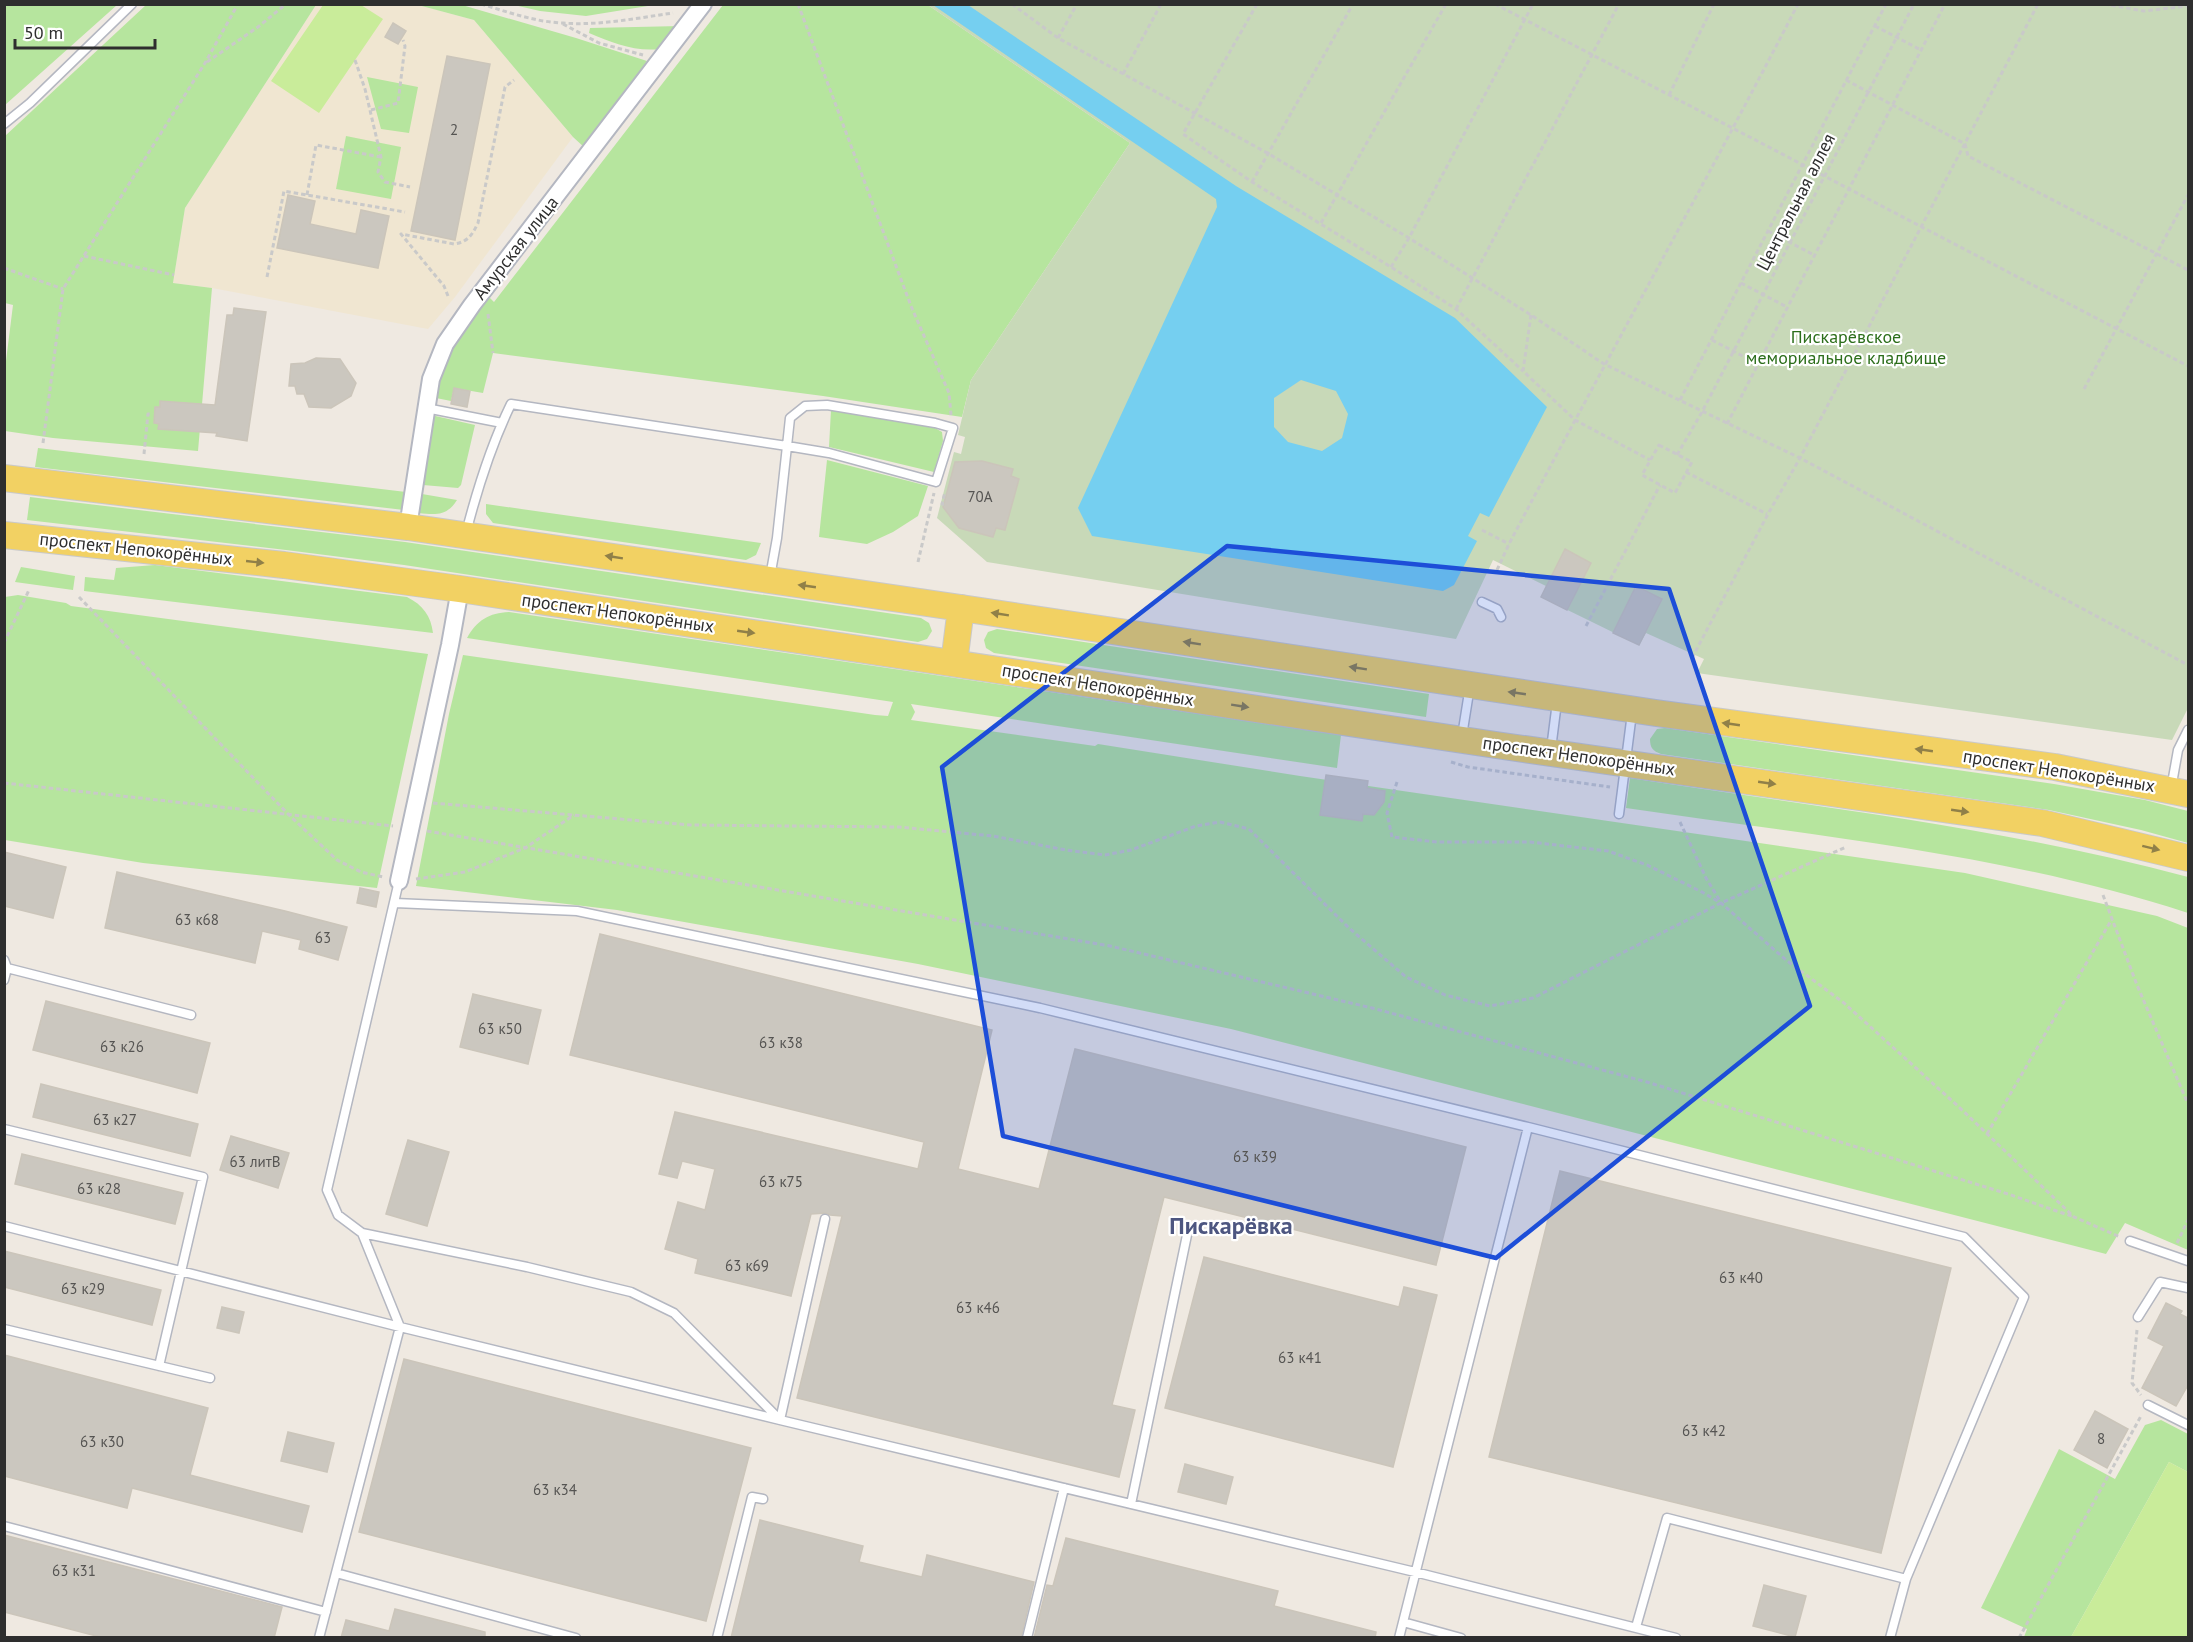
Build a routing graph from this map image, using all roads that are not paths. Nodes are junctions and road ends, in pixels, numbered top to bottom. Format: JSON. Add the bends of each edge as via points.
{"nodes":[{"id":1,"x":132,"y":4,"type":"edge"},
{"id":2,"x":701,"y":7,"type":"edge"},
{"id":3,"x":4,"y":124,"type":"edge"},
{"id":4,"x":426,"y":408,"type":"junction"},
{"id":5,"x":502,"y":423,"type":"junction"},
{"id":6,"x":787,"y":446,"type":"junction"},
{"id":7,"x":4,"y":478,"type":"edge"},
{"id":8,"x":408,"y":527,"type":"junction"},
{"id":9,"x":4,"y":535,"type":"edge"},
{"id":10,"x":465,"y":535,"type":"junction"},
{"id":11,"x":769,"y":581,"type":"junction"},
{"id":12,"x":460,"y":589,"type":"junction"},
{"id":13,"x":1482,"y":602,"type":"dead end"},
{"id":14,"x":961,"y":608,"type":"junction"},
{"id":15,"x":1501,"y":617,"type":"dead end"},
{"id":16,"x":954,"y":663,"type":"junction"},
{"id":17,"x":1470,"y":686,"type":"junction"},
{"id":18,"x":1558,"y":699,"type":"junction"},
{"id":19,"x":1633,"y":710,"type":"junction"},
{"id":20,"x":2188,"y":730,"type":"edge"},
{"id":21,"x":1462,"y":739,"type":"junction"},
{"id":22,"x":1550,"y":752,"type":"junction"},
{"id":23,"x":1626,"y":763,"type":"junction"},
{"id":24,"x":2180,"y":791,"type":"edge"},
{"id":25,"x":1619,"y":814,"type":"dead end"},
{"id":26,"x":2188,"y":858,"type":"edge"},
{"id":27,"x":399,"y":881,"type":"joint"},
{"id":28,"x":395,"y":903,"type":"junction"},
{"id":29,"x":6,"y":964,"type":"edge"},
{"id":30,"x":4,"y":980,"type":"edge"},
{"id":31,"x":191,"y":1015,"type":"dead end"},
{"id":32,"x":1528,"y":1127,"type":"junction"},
{"id":33,"x":4,"y":1129,"type":"edge"},
{"id":34,"x":825,"y":1219,"type":"dead end"},
{"id":35,"x":4,"y":1226,"type":"edge"},
{"id":36,"x":362,"y":1233,"type":"junction"},
{"id":37,"x":1187,"y":1236,"type":"dead end"},
{"id":38,"x":2130,"y":1241,"type":"road end"},
{"id":39,"x":2188,"y":1261,"type":"edge"},
{"id":40,"x":182,"y":1271,"type":"junction"},
{"id":41,"x":2188,"y":1288,"type":"edge"},
{"id":42,"x":2138,"y":1317,"type":"road end"},
{"id":43,"x":400,"y":1327,"type":"junction"},
{"id":44,"x":4,"y":1329,"type":"edge"},
{"id":45,"x":159,"y":1366,"type":"junction"},
{"id":46,"x":210,"y":1378,"type":"dead end"},
{"id":47,"x":2148,"y":1405,"type":"road end"},
{"id":48,"x":780,"y":1420,"type":"junction"},
{"id":49,"x":2188,"y":1425,"type":"edge"},
{"id":50,"x":1065,"y":1488,"type":"junction"},
{"id":51,"x":763,"y":1499,"type":"dead end"},
{"id":52,"x":1131,"y":1504,"type":"junction"},
{"id":53,"x":4,"y":1526,"type":"edge"},
{"id":54,"x":1415,"y":1572,"type":"junction"},
{"id":55,"x":336,"y":1573,"type":"junction"},
{"id":56,"x":1906,"y":1579,"type":"junction"},
{"id":57,"x":326,"y":1612,"type":"junction"},
{"id":58,"x":1403,"y":1622,"type":"junction"},
{"id":59,"x":1636,"y":1627,"type":"junction"},
{"id":60,"x":319,"y":1638,"type":"edge"},
{"id":61,"x":576,"y":1638,"type":"edge"},
{"id":62,"x":717,"y":1638,"type":"edge"},
{"id":63,"x":1027,"y":1638,"type":"edge"},
{"id":64,"x":1399,"y":1638,"type":"edge"},
{"id":65,"x":1461,"y":1638,"type":"edge"},
{"id":66,"x":1676,"y":1638,"type":"edge"},
{"id":67,"x":1890,"y":1638,"type":"edge"}],
"edges":[{"from":1,"to":3,"type":"lane"},
{"from":2,"to":4,"type":"street","name":"Амурская улица","via":[[445,344],[431,379]]},
{"from":4,"to":5,"type":"lane"},
{"from":4,"to":8,"type":"street","name":"Амурская улица"},
{"from":5,"to":6,"type":"lane","via":[[511,404]]},
{"from":5,"to":10,"type":"lane"},
{"from":6,"to":6,"type":"lane","via":[[790,418],[805,406],[827,405],[953,428],[936,482],[829,453]]},
{"from":6,"to":11,"type":"lane"},
{"from":7,"to":8,"type":"main road","name":"проспект Непокорённых"},
{"from":8,"to":10,"type":"main road","name":"проспект Непокорённых"},
{"from":9,"to":12,"type":"main road","name":"проспект Непокорённых","one_way":true,"via":[[284,565]]},
{"from":11,"to":10,"type":"main road","name":"проспект Непокорённых","one_way":true},
{"from":14,"to":11,"type":"main road","name":"проспект Непокорённых","one_way":true},
{"from":12,"to":16,"type":"main road","name":"проспект Непокорённых","one_way":true},
{"from":12,"to":27,"type":"street"},
{"from":13,"to":15,"type":"lane","via":[[1497,609]]},
{"from":14,"to":16,"type":"main road"},
{"from":17,"to":14,"type":"main road","name":"проспект Непокорённых","one_way":true},
{"from":16,"to":21,"type":"main road","name":"проспект Непокорённых","one_way":true},
{"from":18,"to":17,"type":"main road","name":"проспект Непокорённых","one_way":true},
{"from":17,"to":21,"type":"lane"},
{"from":18,"to":19,"type":"main road","name":"проспект Непокорённых"},
{"from":18,"to":22,"type":"lane"},
{"from":19,"to":23,"type":"lane"},
{"from":24,"to":19,"type":"main road","name":"проспект Непокорённых","one_way":true,"via":[[2055,767]]},
{"from":20,"to":24,"type":"lane","via":[[2178,750]]},
{"from":21,"to":22,"type":"main road","name":"проспект Непокорённых"},
{"from":22,"to":23,"type":"main road","name":"проспект Непокорённых"},
{"from":23,"to":25,"type":"lane"},
{"from":23,"to":26,"type":"main road","name":"проспект Непокорённых","one_way":true,"via":[[2042,823]]},
{"from":27,"to":28,"type":"lane"},
{"from":28,"to":32,"type":"lane","via":[[577,911],[1040,1008]]},
{"from":28,"to":36,"type":"lane","via":[[327,1190],[338,1215]]},
{"from":29,"to":30,"type":"lane"},
{"from":29,"to":31,"type":"lane"},
{"from":32,"to":54,"type":"lane"},
{"from":32,"to":56,"type":"lane","via":[[1964,1237],[2024,1297]]},
{"from":33,"to":40,"type":"lane","via":[[203,1177]]},
{"from":34,"to":48,"type":"lane"},
{"from":35,"to":40,"type":"lane"},
{"from":36,"to":43,"type":"lane"},
{"from":36,"to":48,"type":"lane","via":[[631,1292],[674,1313]]},
{"from":37,"to":52,"type":"lane"},
{"from":38,"to":39,"type":"lane"},
{"from":40,"to":43,"type":"lane"},
{"from":40,"to":45,"type":"lane"},
{"from":41,"to":42,"type":"lane","via":[[2160,1282]]},
{"from":43,"to":48,"type":"lane"},
{"from":43,"to":55,"type":"lane"},
{"from":44,"to":45,"type":"lane"},
{"from":45,"to":46,"type":"lane"},
{"from":47,"to":49,"type":"lane"},
{"from":48,"to":50,"type":"lane"},
{"from":50,"to":52,"type":"lane"},
{"from":50,"to":63,"type":"lane"},
{"from":51,"to":62,"type":"lane","via":[[752,1497]]},
{"from":52,"to":54,"type":"lane"},
{"from":53,"to":57,"type":"lane"},
{"from":54,"to":58,"type":"lane"},
{"from":54,"to":59,"type":"lane"},
{"from":55,"to":57,"type":"lane"},
{"from":55,"to":61,"type":"lane"},
{"from":56,"to":59,"type":"lane","via":[[1667,1518]]},
{"from":56,"to":67,"type":"lane"},
{"from":57,"to":60,"type":"lane"},
{"from":58,"to":64,"type":"lane"},
{"from":58,"to":65,"type":"lane"},
{"from":59,"to":66,"type":"lane"}]}
